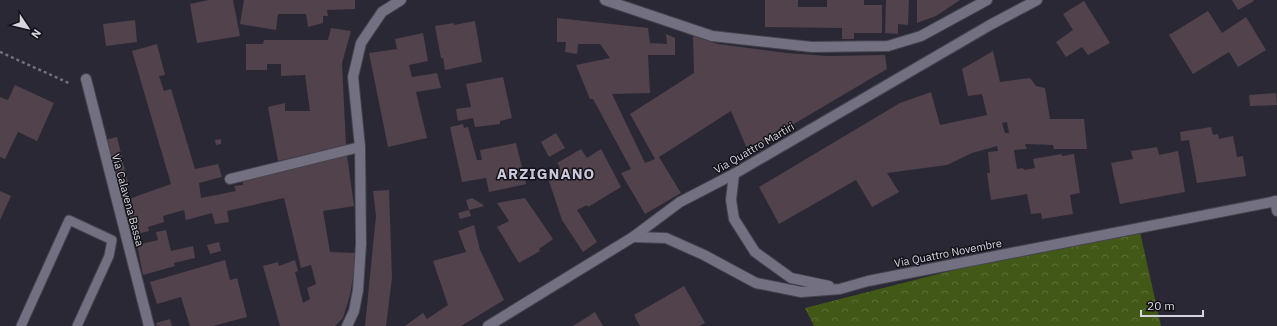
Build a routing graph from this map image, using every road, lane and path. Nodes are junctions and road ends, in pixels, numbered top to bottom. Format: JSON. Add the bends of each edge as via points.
{"nodes":[{"id":1,"x":401,"y":0,"type":"edge"},
{"id":2,"x":605,"y":0,"type":"edge"},
{"id":3,"x":987,"y":0,"type":"edge"},
{"id":4,"x":1037,"y":0,"type":"edge"},
{"id":5,"x":1029,"y":3,"type":"edge"},
{"id":6,"x":0,"y":52,"type":"edge"},
{"id":7,"x":86,"y":79,"type":"dead end"},
{"id":8,"x":89,"y":92,"type":"junction"},
{"id":9,"x":360,"y":147,"type":"junction"},
{"id":10,"x":734,"y":174,"type":"junction"},
{"id":11,"x":230,"y":179,"type":"dead end"},
{"id":12,"x":1277,"y":203,"type":"edge"},
{"id":13,"x":633,"y":238,"type":"junction"},
{"id":14,"x":840,"y":289,"type":"junction"},
{"id":15,"x":23,"y":325,"type":"edge"},
{"id":16,"x":78,"y":326,"type":"edge"},
{"id":17,"x":149,"y":326,"type":"edge"},
{"id":18,"x":347,"y":326,"type":"edge"},
{"id":19,"x":488,"y":326,"type":"edge"}],
"edges":[{"from":1,"to":9,"type":"street","via":[[382,12],[361,43],[353,77]]},
{"from":2,"to":3,"type":"street","via":[[712,36],[812,48],[888,46],[921,36]]},
{"from":4,"to":5,"type":"street","name":"Via Quattro Martiri"},
{"from":5,"to":10,"type":"street","name":"Via Quattro Martiri"},
{"from":6,"to":8,"type":"path"},
{"from":7,"to":8,"type":"street","name":"Via Calavena Bassa"},
{"from":8,"to":17,"type":"street","name":"Via Calavena Bassa"},
{"from":9,"to":11,"type":"street"},
{"from":9,"to":18,"type":"street","via":[[361,244],[358,290],[354,311]]},
{"from":10,"to":13,"type":"street","name":"Via Quattro Martiri","via":[[680,202]]},
{"from":10,"to":14,"type":"street","via":[[731,200],[734,219],[755,252],[791,278]]},
{"from":12,"to":14,"type":"street","name":"Via Quattro Novembre","via":[[868,281]]},
{"from":13,"to":14,"type":"street","name":"Via Quattro Novembre","via":[[666,238],[704,254],[756,283],[801,292]]},
{"from":13,"to":19,"type":"street","name":"Via Quattro Martiri"},
{"from":15,"to":16,"type":"lane","via":[[69,220],[112,240],[109,256]]}]}
